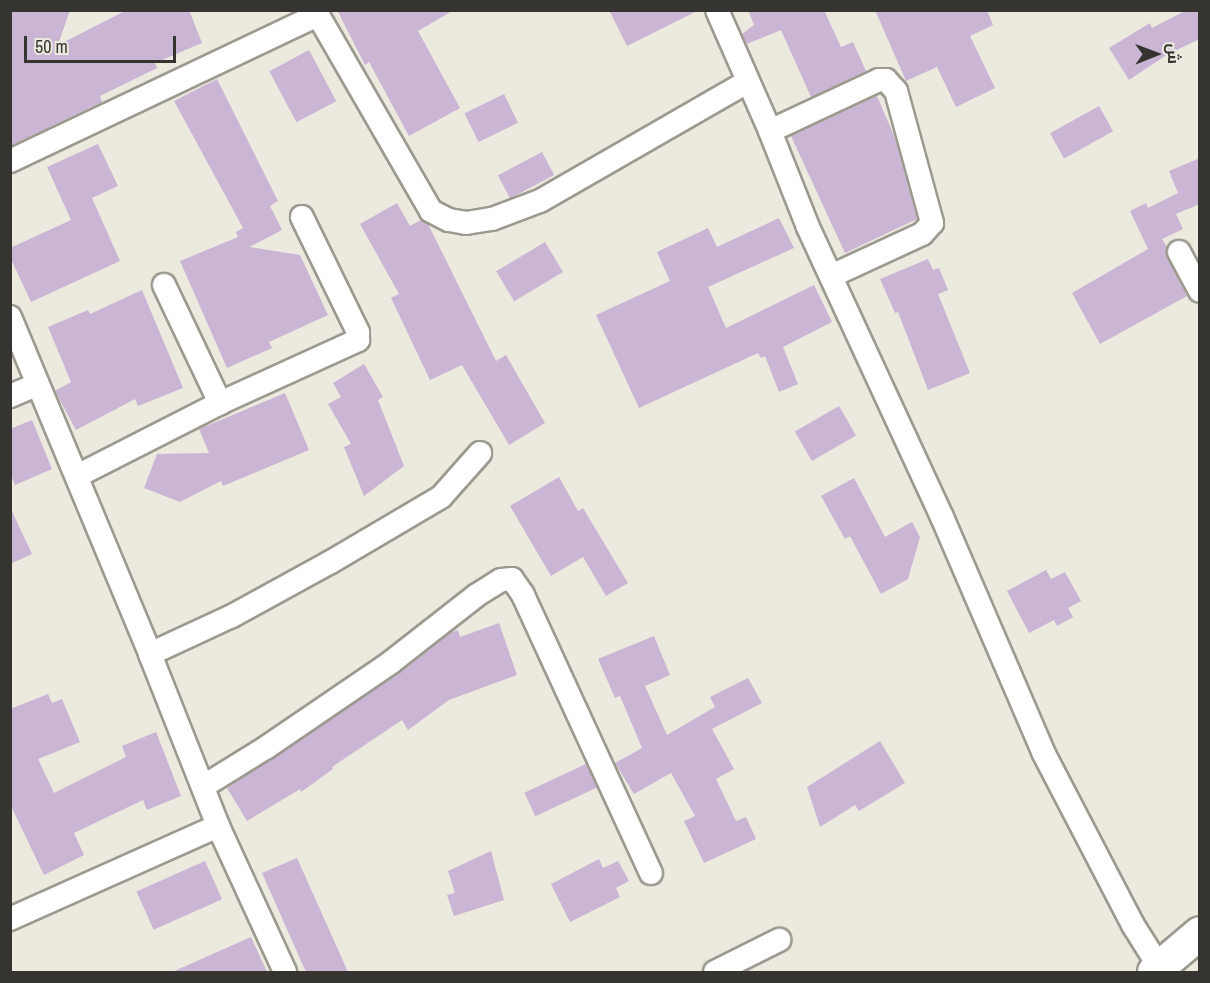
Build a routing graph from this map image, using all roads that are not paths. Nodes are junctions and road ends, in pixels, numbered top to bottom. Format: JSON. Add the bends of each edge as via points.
{"nodes":[{"id":1,"x":717,"y":10,"type":"edge"},
{"id":2,"x":316,"y":13,"type":"edge"},
{"id":3,"x":747,"y":82,"type":"junction"},
{"id":4,"x":770,"y":131,"type":"junction"},
{"id":5,"x":10,"y":161,"type":"edge"},
{"id":6,"x":302,"y":217,"type":"dead end"},
{"id":7,"x":1179,"y":252,"type":"dead end"},
{"id":8,"x":831,"y":276,"type":"junction"},
{"id":9,"x":164,"y":285,"type":"dead end"},
{"id":10,"x":1200,"y":291,"type":"edge"},
{"id":11,"x":10,"y":317,"type":"edge"},
{"id":12,"x":38,"y":384,"type":"junction"},
{"id":13,"x":10,"y":396,"type":"edge"},
{"id":14,"x":220,"y":403,"type":"junction"},
{"id":15,"x":480,"y":453,"type":"dead end"},
{"id":16,"x":77,"y":476,"type":"junction"},
{"id":17,"x":150,"y":654,"type":"junction"},
{"id":18,"x":204,"y":786,"type":"junction"},
{"id":19,"x":218,"y":826,"type":"junction"},
{"id":20,"x":651,"y":873,"type":"dead end"},
{"id":21,"x":10,"y":919,"type":"edge"},
{"id":22,"x":1200,"y":933,"type":"edge"},
{"id":23,"x":779,"y":940,"type":"dead end"},
{"id":24,"x":1157,"y":970,"type":"edge"},
{"id":25,"x":285,"y":972,"type":"edge"},
{"id":26,"x":715,"y":972,"type":"edge"}],
"edges":[{"from":1,"to":3,"type":"street"},
{"from":2,"to":3,"type":"street","via":[[431,211],[466,223],[492,219],[540,201]]},
{"from":2,"to":5,"type":"street"},
{"from":3,"to":4,"type":"street"},
{"from":4,"to":8,"type":"street"},
{"from":4,"to":8,"type":"street","via":[[879,80],[886,80],[896,91],[932,224],[922,234]]},
{"from":6,"to":14,"type":"street","via":[[358,332],[358,340]]},
{"from":7,"to":10,"type":"street"},
{"from":8,"to":24,"type":"street","via":[[1043,752]]},
{"from":9,"to":14,"type":"street"},
{"from":11,"to":12,"type":"street"},
{"from":12,"to":13,"type":"street"},
{"from":12,"to":16,"type":"street"},
{"from":14,"to":16,"type":"street"},
{"from":15,"to":17,"type":"street","via":[[449,490],[431,503],[232,616]]},
{"from":16,"to":17,"type":"street"},
{"from":17,"to":18,"type":"street"},
{"from":18,"to":19,"type":"street"},
{"from":18,"to":20,"type":"street","via":[[390,663],[477,595],[501,580],[512,579]]},
{"from":19,"to":21,"type":"street"},
{"from":19,"to":25,"type":"street"},
{"from":22,"to":24,"type":"street"},
{"from":23,"to":26,"type":"street"}]}
